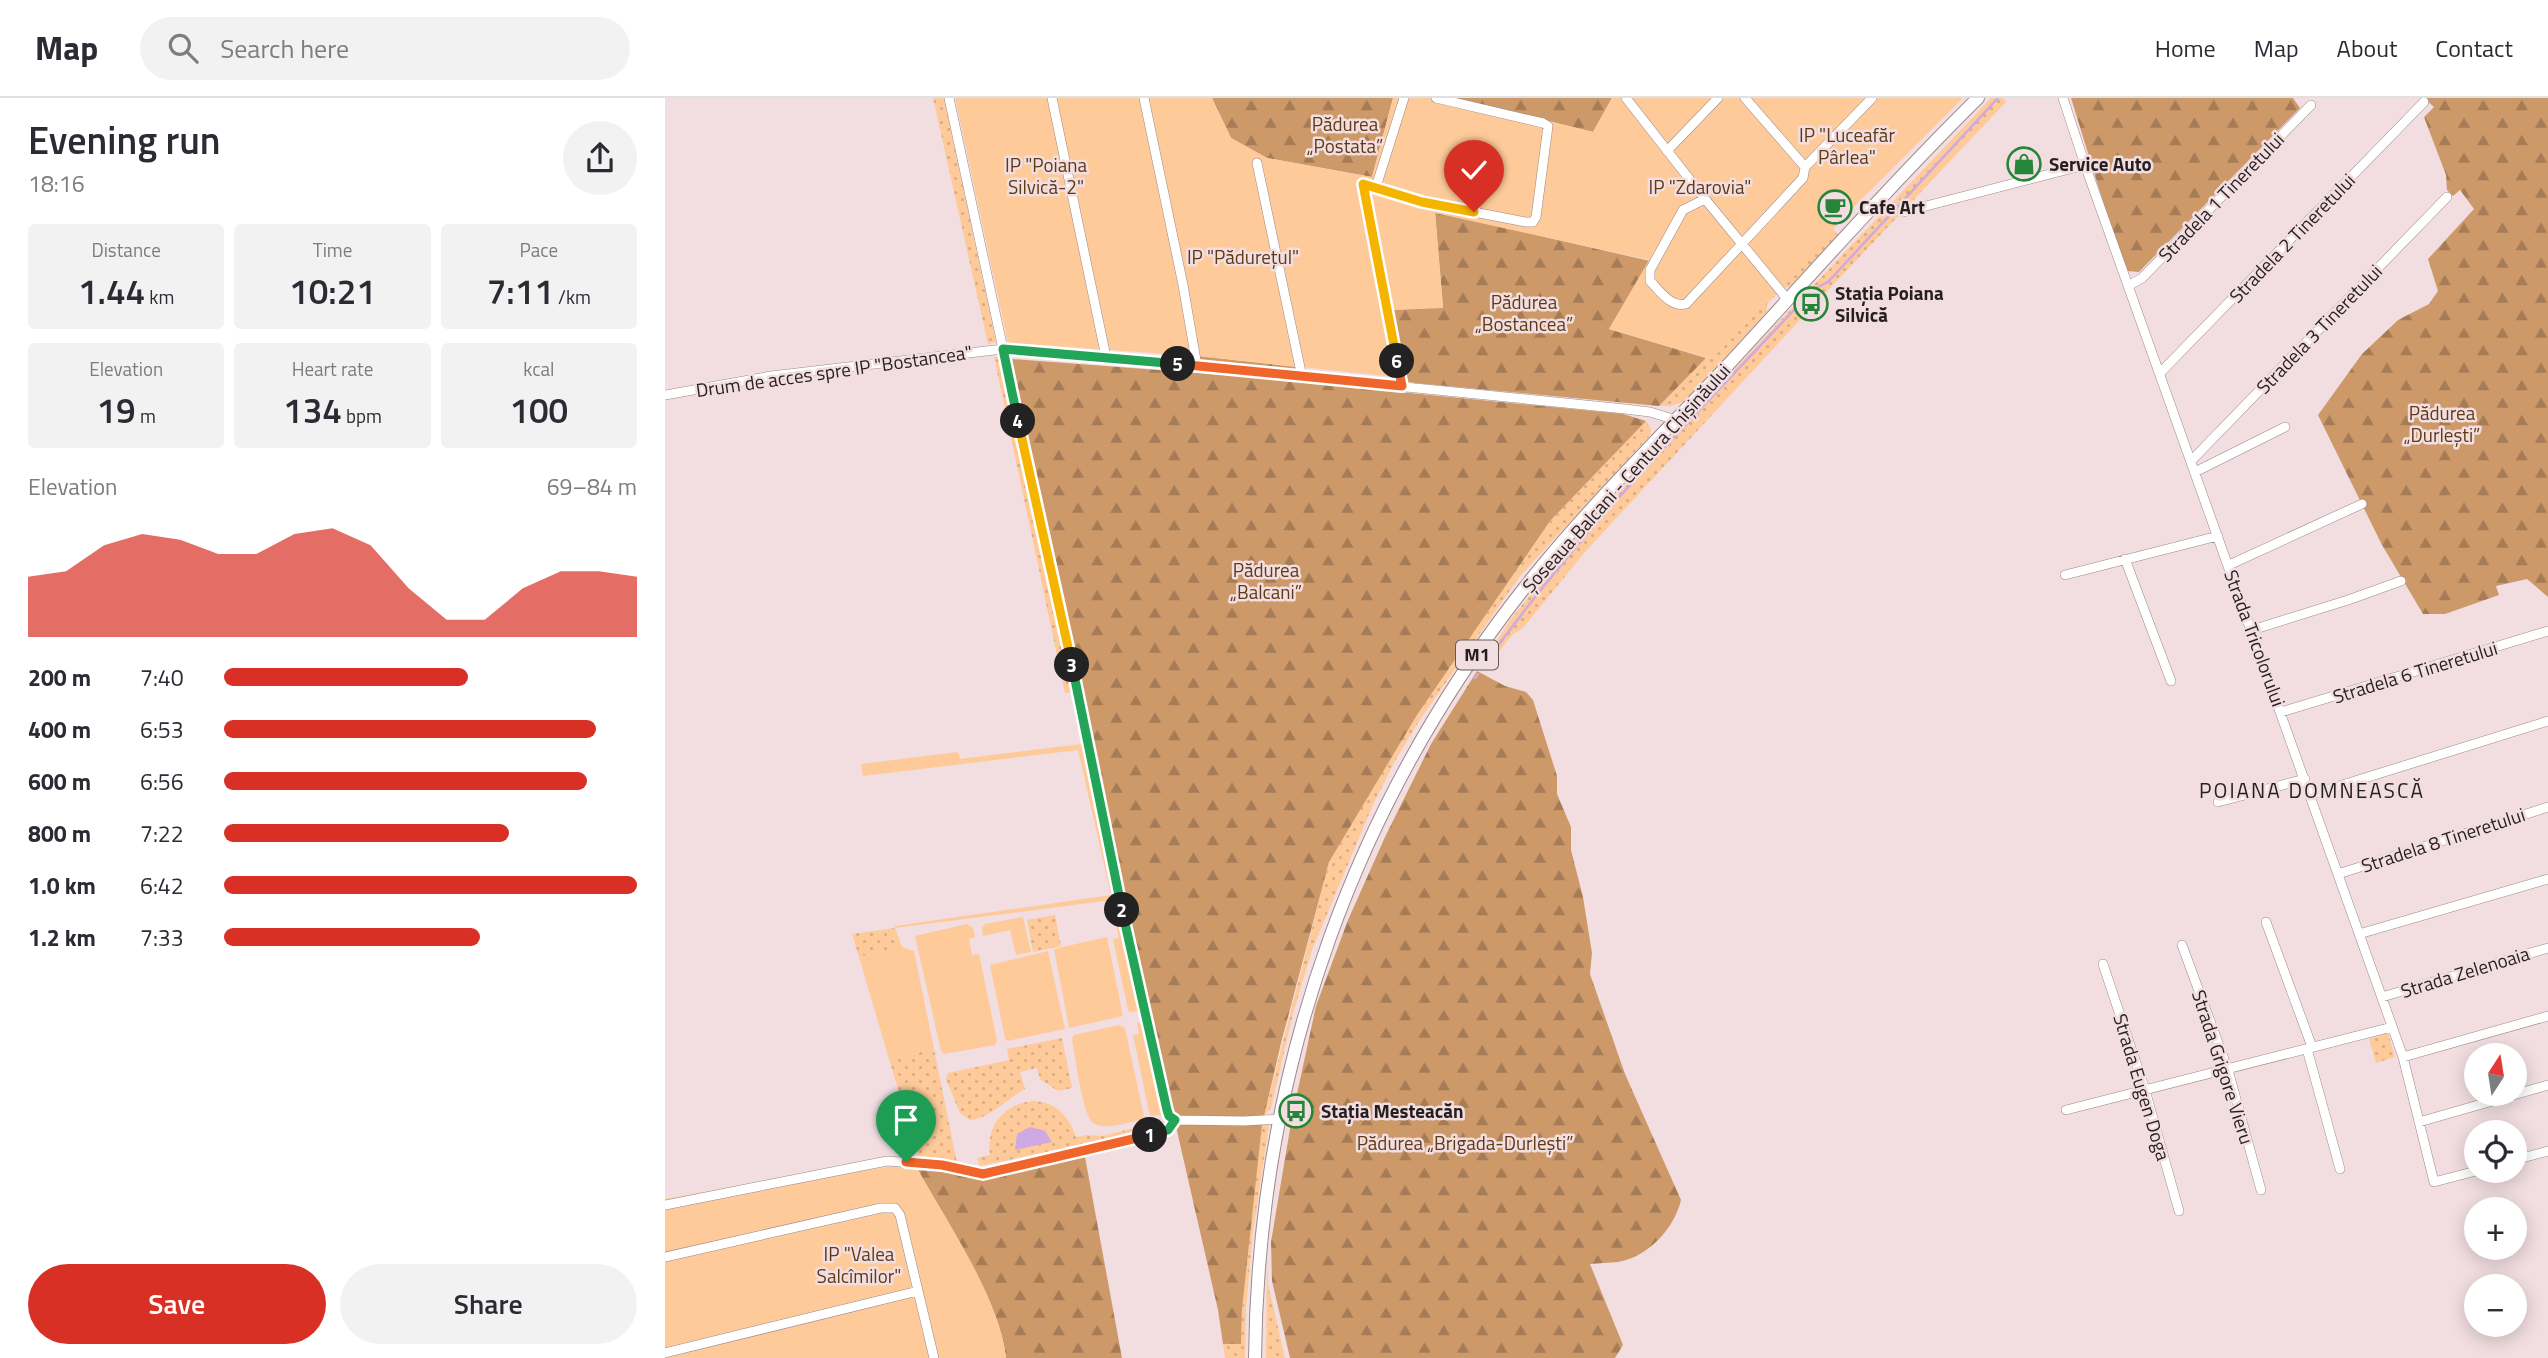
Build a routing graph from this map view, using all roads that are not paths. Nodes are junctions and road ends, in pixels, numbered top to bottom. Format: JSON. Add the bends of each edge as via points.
{"nodes":[{"id":1,"x":949,"y":98,"type":"edge"},
{"id":2,"x":1052,"y":98,"type":"edge"},
{"id":3,"x":1144,"y":98,"type":"edge"},
{"id":4,"x":1404,"y":98,"type":"edge"},
{"id":5,"x":1436,"y":98,"type":"edge"},
{"id":6,"x":1626,"y":98,"type":"edge"},
{"id":7,"x":1718,"y":98,"type":"edge"},
{"id":8,"x":1745,"y":98,"type":"edge"},
{"id":9,"x":1872,"y":98,"type":"edge"},
{"id":10,"x":1978,"y":98,"type":"edge"},
{"id":11,"x":2063,"y":98,"type":"edge"},
{"id":12,"x":2424,"y":102,"type":"dead end"},
{"id":13,"x":2311,"y":105,"type":"dead end"},
{"id":14,"x":1667,"y":151,"type":"junction"},
{"id":15,"x":1257,"y":163,"type":"dead end"},
{"id":16,"x":2085,"y":165,"type":"junction"},
{"id":17,"x":1805,"y":167,"type":"junction"},
{"id":18,"x":1376,"y":187,"type":"junction"},
{"id":19,"x":2447,"y":197,"type":"dead end"},
{"id":20,"x":1705,"y":199,"type":"junction"},
{"id":21,"x":1903,"y":212,"type":"dead end"},
{"id":22,"x":1741,"y":242,"type":"junction"},
{"id":23,"x":2128,"y":286,"type":"junction"},
{"id":24,"x":1789,"y":300,"type":"junction"},
{"id":25,"x":1003,"y":349,"type":"junction"},
{"id":26,"x":1106,"y":357,"type":"junction"},
{"id":27,"x":1197,"y":366,"type":"junction"},
{"id":28,"x":2160,"y":373,"type":"junction"},
{"id":29,"x":1302,"y":377,"type":"junction"},
{"id":30,"x":1402,"y":386,"type":"junction"},
{"id":31,"x":665,"y":395,"type":"edge"},
{"id":32,"x":1676,"y":420,"type":"junction"},
{"id":33,"x":2285,"y":427,"type":"dead end"},
{"id":34,"x":2192,"y":460,"type":"junction"},
{"id":35,"x":2195,"y":472,"type":"junction"},
{"id":36,"x":2362,"y":505,"type":"dead end"},
{"id":37,"x":2218,"y":536,"type":"junction"},
{"id":38,"x":2125,"y":559,"type":"junction"},
{"id":39,"x":2229,"y":565,"type":"junction"},
{"id":40,"x":2065,"y":575,"type":"dead end"},
{"id":41,"x":2401,"y":581,"type":"dead end"},
{"id":42,"x":2252,"y":630,"type":"junction"},
{"id":43,"x":2548,"y":631,"type":"edge"},
{"id":44,"x":2171,"y":681,"type":"dead end"},
{"id":45,"x":2281,"y":712,"type":"junction"},
{"id":46,"x":2548,"y":721,"type":"edge"},
{"id":47,"x":2305,"y":779,"type":"junction"},
{"id":48,"x":2310,"y":795,"type":"junction"},
{"id":49,"x":2218,"y":802,"type":"dead end"},
{"id":50,"x":2548,"y":807,"type":"edge"},
{"id":51,"x":2338,"y":874,"type":"junction"},
{"id":52,"x":2548,"y":878,"type":"edge"},
{"id":53,"x":2266,"y":922,"type":"dead end"},
{"id":54,"x":2359,"y":934,"type":"junction"},
{"id":55,"x":2182,"y":945,"type":"dead end"},
{"id":56,"x":2548,"y":948,"type":"edge"},
{"id":57,"x":2103,"y":964,"type":"dead end"},
{"id":58,"x":2382,"y":997,"type":"junction"},
{"id":59,"x":2548,"y":1016,"type":"edge"},
{"id":60,"x":2392,"y":1027,"type":"junction"},
{"id":61,"x":2310,"y":1048,"type":"junction"},
{"id":62,"x":2403,"y":1056,"type":"junction"},
{"id":63,"x":2228,"y":1070,"type":"junction"},
{"id":64,"x":2548,"y":1085,"type":"edge"},
{"id":65,"x":2145,"y":1090,"type":"junction"},
{"id":66,"x":2066,"y":1110,"type":"dead end"},
{"id":67,"x":1279,"y":1119,"type":"junction"},
{"id":68,"x":1175,"y":1120,"type":"junction"},
{"id":69,"x":2420,"y":1122,"type":"junction"},
{"id":70,"x":2548,"y":1151,"type":"edge"},
{"id":71,"x":2527,"y":1157,"type":"edge"},
{"id":72,"x":2340,"y":1169,"type":"dead end"},
{"id":73,"x":2464,"y":1174,"type":"edge"},
{"id":74,"x":2261,"y":1190,"type":"dead end"},
{"id":75,"x":665,"y":1205,"type":"edge"},
{"id":76,"x":2179,"y":1211,"type":"dead end"},
{"id":77,"x":665,"y":1257,"type":"edge"},
{"id":78,"x":918,"y":1291,"type":"junction"},
{"id":79,"x":665,"y":1353,"type":"edge"},
{"id":80,"x":934,"y":1358,"type":"edge"},
{"id":81,"x":1255,"y":1358,"type":"edge"}],
"edges":[{"from":1,"to":25,"type":"street"},
{"from":2,"to":26,"type":"street"},
{"from":3,"to":27,"type":"street"},
{"from":4,"to":18,"type":"street"},
{"from":5,"to":18,"type":"street","via":[[1548,126],[1533,222],[1422,202]]},
{"from":6,"to":14,"type":"street"},
{"from":7,"to":14,"type":"street"},
{"from":8,"to":17,"type":"street"},
{"from":9,"to":17,"type":"street"},
{"from":10,"to":24,"type":"highway","name":"Șoseaua Balcani - Centura Chișinăului","number":"M1"},
{"from":11,"to":16,"type":"street","name":"Strada Tricolorului"},
{"from":12,"to":28,"type":"street","name":"Stradela 2 Tineretului"},
{"from":13,"to":23,"type":"street","name":"Stradela 1 Tineretului","via":[[2142,278]]},
{"from":14,"to":20,"type":"street"},
{"from":15,"to":29,"type":"street"},
{"from":16,"to":21,"type":"street"},
{"from":16,"to":23,"type":"street","name":"Strada Tricolorului"},
{"from":17,"to":22,"type":"street","via":[[1803,178]]},
{"from":18,"to":30,"type":"street","via":[[1363,184]]},
{"from":19,"to":34,"type":"street","name":"Stradela 3 Tineretului"},
{"from":20,"to":22,"type":"street"},
{"from":20,"to":22,"type":"street","via":[[1683,210],[1650,270],[1650,281],[1674,304],[1686,304]]},
{"from":22,"to":24,"type":"street"},
{"from":23,"to":28,"type":"street","name":"Strada Tricolorului"},
{"from":24,"to":32,"type":"highway","name":"Șoseaua Balcani - Centura Chișinăului","number":"M1"},
{"from":25,"to":26,"type":"street","name":"Drum de acces spre IP \"Bostancea\""},
{"from":25,"to":31,"type":"street","name":"Drum de acces spre IP \"Bostancea\"","via":[[771,376]]},
{"from":25,"to":68,"type":"street","via":[[1145,1016],[1167,1110]]},
{"from":26,"to":27,"type":"street","name":"Drum de acces spre IP \"Bostancea\""},
{"from":27,"to":29,"type":"street","name":"Drum de acces spre IP \"Bostancea\""},
{"from":28,"to":34,"type":"street","name":"Strada Tricolorului"},
{"from":29,"to":30,"type":"street","name":"Drum de acces spre IP \"Bostancea\""},
{"from":30,"to":32,"type":"street","name":"Drum de acces spre IP \"Bostancea\"","via":[[1625,408]]},
{"from":32,"to":67,"type":"highway","name":"Șoseaua Balcani - Centura Chișinăului","number":"M1","via":[[1542,567],[1471,664],[1412,758],[1366,849],[1323,954],[1299,1028]]},
{"from":33,"to":35,"type":"street"},
{"from":34,"to":35,"type":"street","name":"Strada Tricolorului"},
{"from":35,"to":37,"type":"street","name":"Strada Tricolorului"},
{"from":36,"to":39,"type":"street"},
{"from":37,"to":38,"type":"street"},
{"from":37,"to":39,"type":"street","name":"Strada Tricolorului"},
{"from":38,"to":40,"type":"street"},
{"from":38,"to":44,"type":"street"},
{"from":39,"to":42,"type":"street","name":"Strada Tricolorului"},
{"from":41,"to":42,"type":"street"},
{"from":42,"to":45,"type":"street","name":"Strada Tricolorului"},
{"from":43,"to":45,"type":"street","name":"Stradela 6 Tineretului"},
{"from":45,"to":47,"type":"street","name":"Strada Tricolorului"},
{"from":46,"to":48,"type":"street"},
{"from":47,"to":48,"type":"street","name":"Strada Tricolorului"},
{"from":47,"to":49,"type":"street"},
{"from":48,"to":51,"type":"street","name":"Strada Tricolorului"},
{"from":50,"to":51,"type":"street","name":"Stradela 8 Tineretului"},
{"from":51,"to":54,"type":"street","name":"Strada Tricolorului"},
{"from":52,"to":54,"type":"street"},
{"from":53,"to":61,"type":"street"},
{"from":54,"to":58,"type":"street","name":"Strada Tricolorului"},
{"from":55,"to":63,"type":"street","name":"Strada Grigore Vieru"},
{"from":56,"to":58,"type":"street","name":"Strada Zelenoaia"},
{"from":57,"to":65,"type":"street","name":"Strada Eugen Doga"},
{"from":58,"to":60,"type":"street","name":"Strada Tricolorului"},
{"from":59,"to":62,"type":"street"},
{"from":60,"to":61,"type":"street"},
{"from":60,"to":62,"type":"street","name":"Strada Tricolorului"},
{"from":61,"to":63,"type":"street"},
{"from":61,"to":72,"type":"street"},
{"from":62,"to":69,"type":"street","name":"Strada Tricolorului"},
{"from":63,"to":65,"type":"street"},
{"from":63,"to":74,"type":"street","name":"Strada Grigore Vieru"},
{"from":64,"to":69,"type":"street"},
{"from":65,"to":66,"type":"street"},
{"from":65,"to":76,"type":"street","name":"Strada Eugen Doga"},
{"from":67,"to":68,"type":"street"},
{"from":67,"to":81,"type":"highway","name":"Șoseaua Balcani - Centura Chișinăului","number":"M1","via":[[1265,1195]]},
{"from":68,"to":75,"type":"street","via":[[1168,1130],[1152,1135],[983,1174],[887,1161]]},
{"from":69,"to":73,"type":"street","name":"Strada Tricolorului","via":[[2434,1182]]},
{"from":70,"to":71,"type":"street"},
{"from":77,"to":78,"type":"street","via":[[895,1208]]},
{"from":78,"to":79,"type":"street"},
{"from":78,"to":80,"type":"street"}]}
